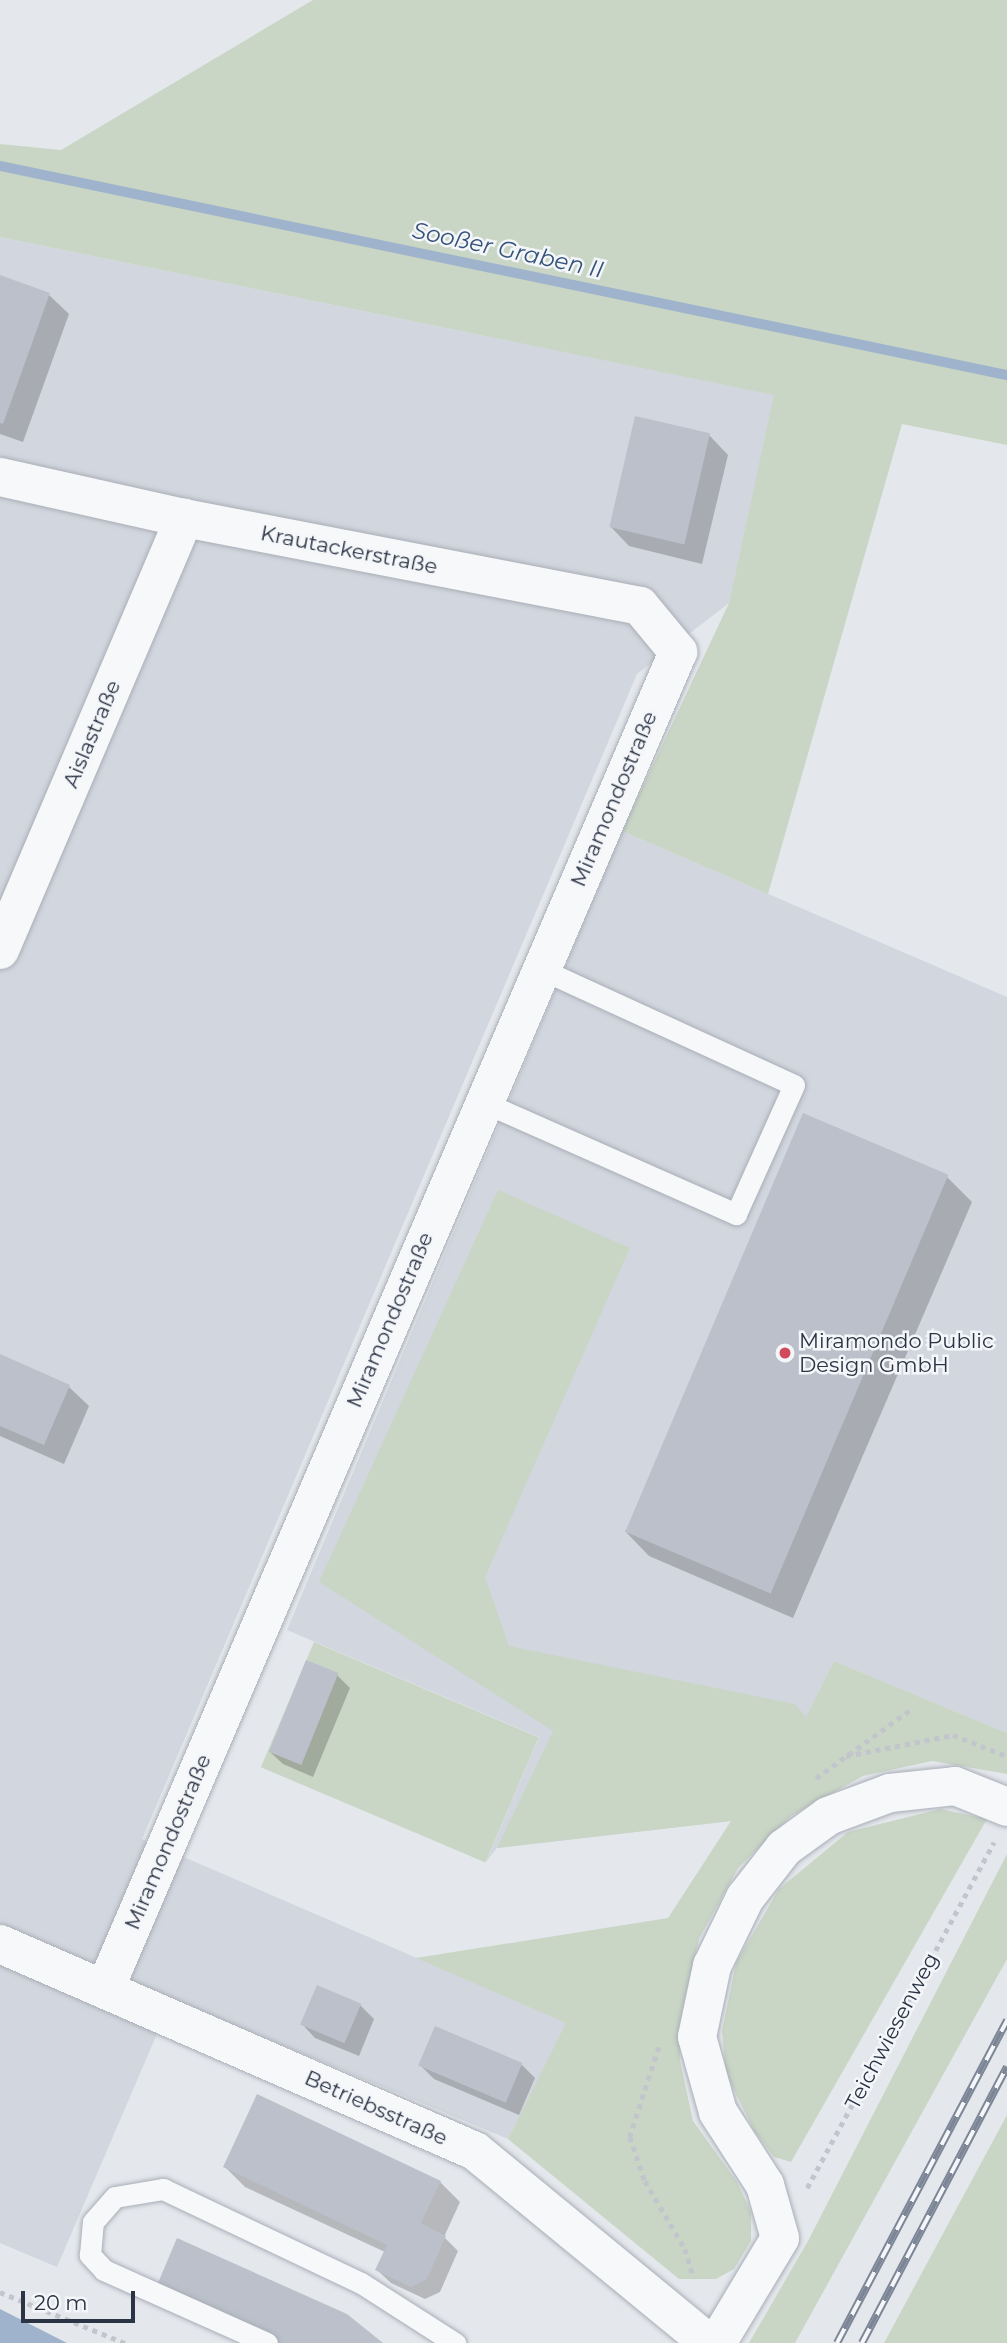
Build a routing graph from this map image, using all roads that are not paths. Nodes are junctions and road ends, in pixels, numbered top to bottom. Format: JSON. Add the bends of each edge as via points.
{"nodes":[{"id":1,"x":0,"y":477,"type":"edge"},
{"id":2,"x":184,"y":518,"type":"junction"},
{"id":3,"x":678,"y":652,"type":"joint"},
{"id":4,"x":0,"y":950,"type":"edge"},
{"id":5,"x":541,"y":969,"type":"junction"},
{"id":6,"x":483,"y":1102,"type":"junction"},
{"id":7,"x":1002,"y":1821,"type":"edge"},
{"id":8,"x":0,"y":1944,"type":"edge"},
{"id":9,"x":105,"y":1989,"type":"junction"},
{"id":10,"x":267,"y":2343,"type":"edge"},
{"id":11,"x":455,"y":2343,"type":"edge"},
{"id":12,"x":709,"y":2343,"type":"edge"},
{"id":13,"x":717,"y":2343,"type":"edge"}],
"edges":[{"from":1,"to":2,"type":"street","name":"Krautackerstraße"},
{"from":2,"to":3,"type":"street","name":"Krautackerstraße","via":[[640,606]]},
{"from":2,"to":4,"type":"street","name":"Aislastraße"},
{"from":3,"to":5,"type":"street","name":"Miramondostraße"},
{"from":5,"to":6,"type":"street","name":"Miramondostraße"},
{"from":5,"to":6,"type":"lane","via":[[794,1085],[736,1214]]},
{"from":6,"to":9,"type":"street","name":"Miramondostraße"},
{"from":7,"to":13,"type":"street","via":[[955,1786],[890,1793],[828,1816],[784,1848],[745,1898],[712,1966],[697,2037],[718,2112],[765,2185],[780,2238]]},
{"from":8,"to":9,"type":"street","name":"Betriebsstraße"},
{"from":9,"to":12,"type":"street","name":"Betriebsstraße","via":[[475,2151]]},
{"from":10,"to":11,"type":"lane","via":[[104,2270],[90,2255],[93,2222],[115,2197],[163,2189],[360,2283]]}]}
